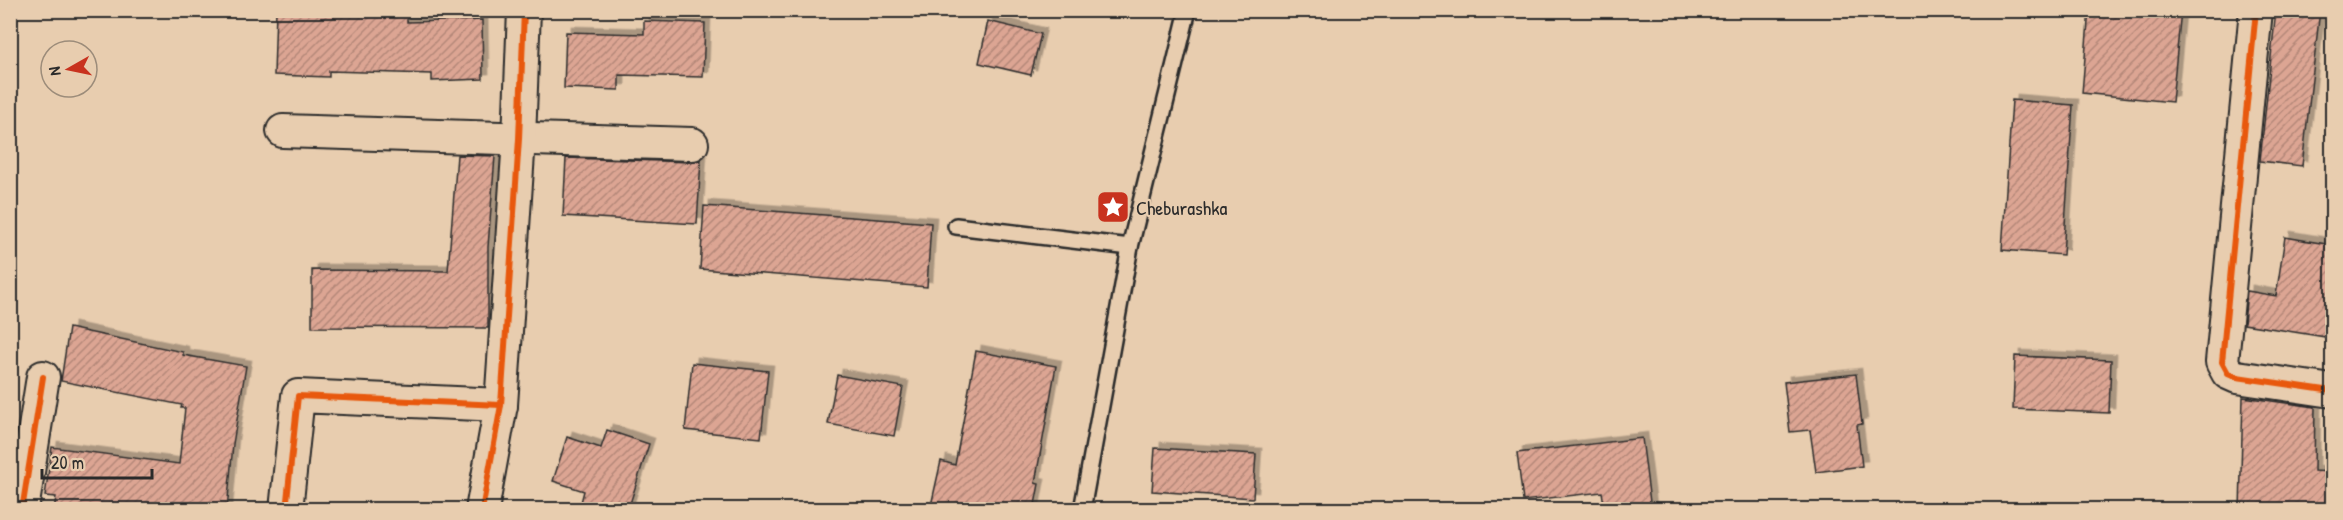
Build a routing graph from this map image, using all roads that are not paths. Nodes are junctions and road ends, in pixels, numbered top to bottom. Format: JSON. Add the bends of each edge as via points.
{"nodes":[{"id":1,"x":524,"y":10,"type":"edge"},
{"id":2,"x":1188,"y":10,"type":"edge"},
{"id":3,"x":2256,"y":10,"type":"edge"},
{"id":4,"x":283,"y":131,"type":"dead end"},
{"id":5,"x":519,"y":139,"type":"junction"},
{"id":6,"x":692,"y":144,"type":"dead end"},
{"id":7,"x":956,"y":226,"type":"dead end"},
{"id":8,"x":1130,"y":247,"type":"junction"},
{"id":9,"x":43,"y":377,"type":"dead end"},
{"id":10,"x":2332,"y":391,"type":"edge"},
{"id":11,"x":501,"y":405,"type":"junction"},
{"id":12,"x":22,"y":510,"type":"edge"},
{"id":13,"x":286,"y":510,"type":"edge"},
{"id":14,"x":482,"y":510,"type":"edge"},
{"id":15,"x":1082,"y":510,"type":"edge"}],
"edges":[{"from":1,"to":5,"type":"street"},
{"from":2,"to":8,"type":"lane"},
{"from":3,"to":10,"type":"street","via":[[2222,362],[2228,373],[2236,377]]},
{"from":4,"to":5,"type":"street"},
{"from":5,"to":6,"type":"street"},
{"from":5,"to":11,"type":"street"},
{"from":7,"to":8,"type":"lane"},
{"from":8,"to":15,"type":"lane"},
{"from":9,"to":12,"type":"street"},
{"from":11,"to":13,"type":"street","via":[[298,396]]},
{"from":11,"to":14,"type":"street"}]}
